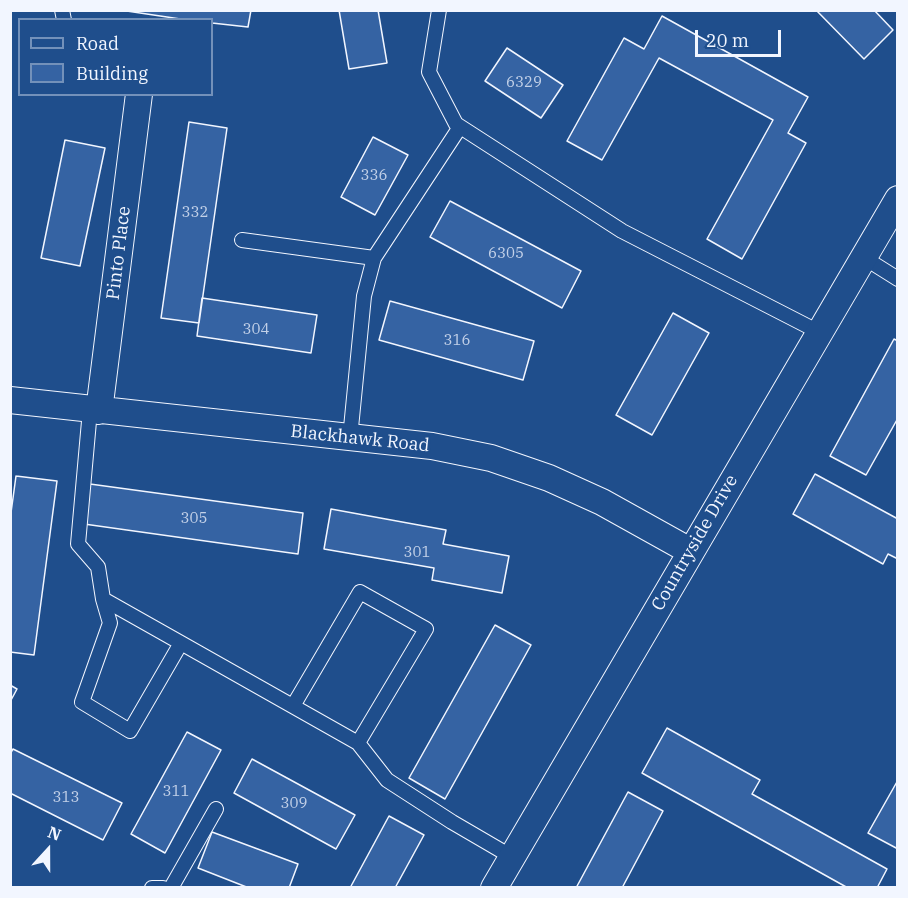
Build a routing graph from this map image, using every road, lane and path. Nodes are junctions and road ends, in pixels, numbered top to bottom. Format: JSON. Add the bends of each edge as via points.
{"nodes":[{"id":1,"x":439,"y":10,"type":"edge"},
{"id":2,"x":139,"y":96,"type":"edge"},
{"id":3,"x":460,"y":127,"type":"junction"},
{"id":4,"x":897,"y":199,"type":"edge"},
{"id":5,"x":242,"y":240,"type":"dead end"},
{"id":6,"x":863,"y":257,"type":"junction"},
{"id":7,"x":374,"y":258,"type":"junction"},
{"id":8,"x":897,"y":279,"type":"edge"},
{"id":9,"x":819,"y":332,"type":"junction"},
{"id":10,"x":10,"y":400,"type":"edge"},
{"id":11,"x":95,"y":410,"type":"junction"},
{"id":12,"x":350,"y":438,"type":"junction"},
{"id":13,"x":690,"y":551,"type":"junction"},
{"id":14,"x":104,"y":599,"type":"junction"},
{"id":15,"x":181,"y":642,"type":"junction"},
{"id":16,"x":293,"y":706,"type":"junction"},
{"id":17,"x":358,"y":743,"type":"junction"},
{"id":18,"x":216,"y":809,"type":"dead end"},
{"id":19,"x":512,"y":856,"type":"junction"},
{"id":20,"x":152,"y":888,"type":"edge"},
{"id":21,"x":163,"y":888,"type":"edge"},
{"id":22,"x":171,"y":888,"type":"edge"},
{"id":23,"x":494,"y":888,"type":"edge"}],
"edges":[{"from":1,"to":3,"type":"lane","via":[[429,72]]},
{"from":2,"to":11,"type":"street","name":"Pinto Place"},
{"from":3,"to":7,"type":"lane"},
{"from":3,"to":9,"type":"lane","via":[[622,231]]},
{"from":4,"to":6,"type":"street","name":"Countryside Drive"},
{"from":5,"to":7,"type":"lane"},
{"from":6,"to":8,"type":"lane"},
{"from":6,"to":9,"type":"street","name":"Countryside Drive"},
{"from":7,"to":12,"type":"lane","via":[[364,296]]},
{"from":9,"to":13,"type":"street","name":"Countryside Drive"},
{"from":10,"to":11,"type":"street","name":"Blackhawk Road"},
{"from":11,"to":12,"type":"street","name":"Blackhawk Road"},
{"from":11,"to":14,"type":"lane","via":[[78,544],[98,567]]},
{"from":12,"to":13,"type":"street","name":"Blackhawk Road","via":[[432,446],[520,467],[602,502]]},
{"from":13,"to":19,"type":"street","name":"Countryside Drive"},
{"from":14,"to":15,"type":"lane"},
{"from":14,"to":15,"type":"lane","via":[[110,623],[82,702],[130,731]]},
{"from":15,"to":16,"type":"lane"},
{"from":16,"to":17,"type":"lane"},
{"from":16,"to":17,"type":"lane","via":[[360,592],[426,629]]},
{"from":17,"to":19,"type":"lane","via":[[387,780]]},
{"from":18,"to":22,"type":"lane"},
{"from":19,"to":23,"type":"street","name":"Countryside Drive"},
{"from":20,"to":21,"type":"lane"}]}
